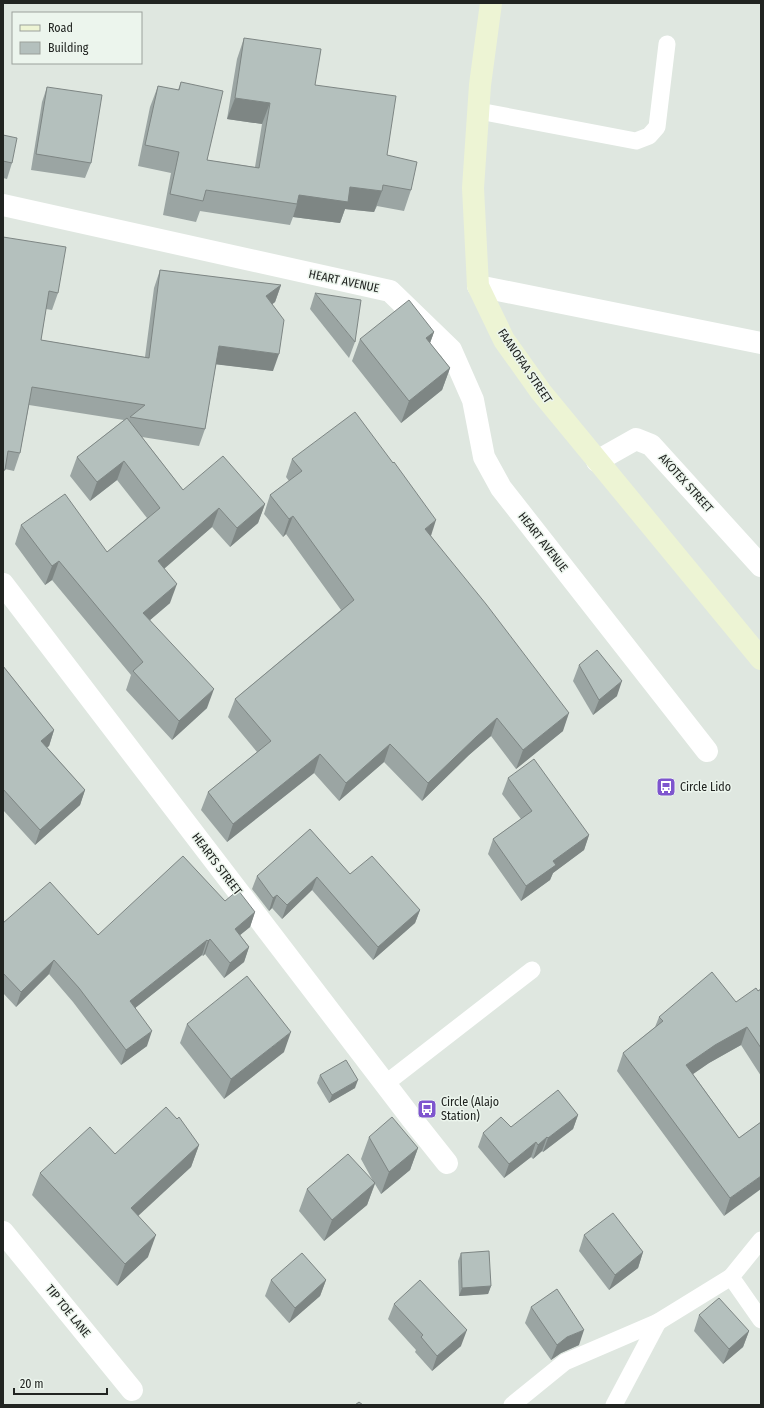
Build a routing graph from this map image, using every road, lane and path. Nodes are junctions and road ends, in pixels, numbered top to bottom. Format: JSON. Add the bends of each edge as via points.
{"nodes":[{"id":1,"x":491,"y":3,"type":"edge"},
{"id":2,"x":667,"y":44,"type":"dead end"},
{"id":3,"x":479,"y":111,"type":"junction"},
{"id":4,"x":3,"y":205,"type":"edge"},
{"id":5,"x":478,"y":286,"type":"junction"},
{"id":6,"x":761,"y":343,"type":"edge"},
{"id":7,"x":597,"y":461,"type":"junction"},
{"id":8,"x":761,"y":566,"type":"edge"},
{"id":9,"x":3,"y":584,"type":"edge"},
{"id":10,"x":761,"y":659,"type":"edge"},
{"id":11,"x":707,"y":751,"type":"dead end"},
{"id":12,"x":532,"y":970,"type":"dead end"},
{"id":13,"x":385,"y":1084,"type":"junction"},
{"id":14,"x":447,"y":1163,"type":"dead end"},
{"id":15,"x":3,"y":1232,"type":"edge"},
{"id":16,"x":761,"y":1240,"type":"edge"},
{"id":17,"x":731,"y":1277,"type":"junction"},
{"id":18,"x":761,"y":1320,"type":"edge"},
{"id":19,"x":658,"y":1322,"type":"junction"},
{"id":20,"x":132,"y":1390,"type":"dead end"},
{"id":21,"x":512,"y":1405,"type":"edge"},
{"id":22,"x":614,"y":1405,"type":"edge"}],
"edges":[{"from":1,"to":3,"type":"main road","name":"FAANOFAA STREET"},
{"from":2,"to":3,"type":"lane","via":[[657,127],[649,136],[636,142]]},
{"from":3,"to":5,"type":"main road","name":"FAANOFAA STREET","via":[[473,188]]},
{"from":4,"to":11,"type":"street","name":"HEART AVENUE","via":[[390,291],[451,350],[473,400],[484,457],[501,488]]},
{"from":5,"to":6,"type":"street"},
{"from":5,"to":7,"type":"main road","name":"FAANOFAA STREET","via":[[504,340],[541,392]]},
{"from":7,"to":8,"type":"street","name":"AKOTEX STREET","via":[[636,439],[651,445]]},
{"from":7,"to":10,"type":"main road","name":"FAANOFAA STREET"},
{"from":9,"to":13,"type":"street","name":"HEARTS STREET"},
{"from":12,"to":13,"type":"lane"},
{"from":13,"to":14,"type":"street","name":"HEARTS STREET"},
{"from":15,"to":20,"type":"street","name":"TIP TOE LANE"},
{"from":16,"to":17,"type":"lane"},
{"from":17,"to":18,"type":"lane"},
{"from":17,"to":19,"type":"lane"},
{"from":19,"to":21,"type":"lane","via":[[565,1362]]},
{"from":19,"to":22,"type":"lane"}]}
